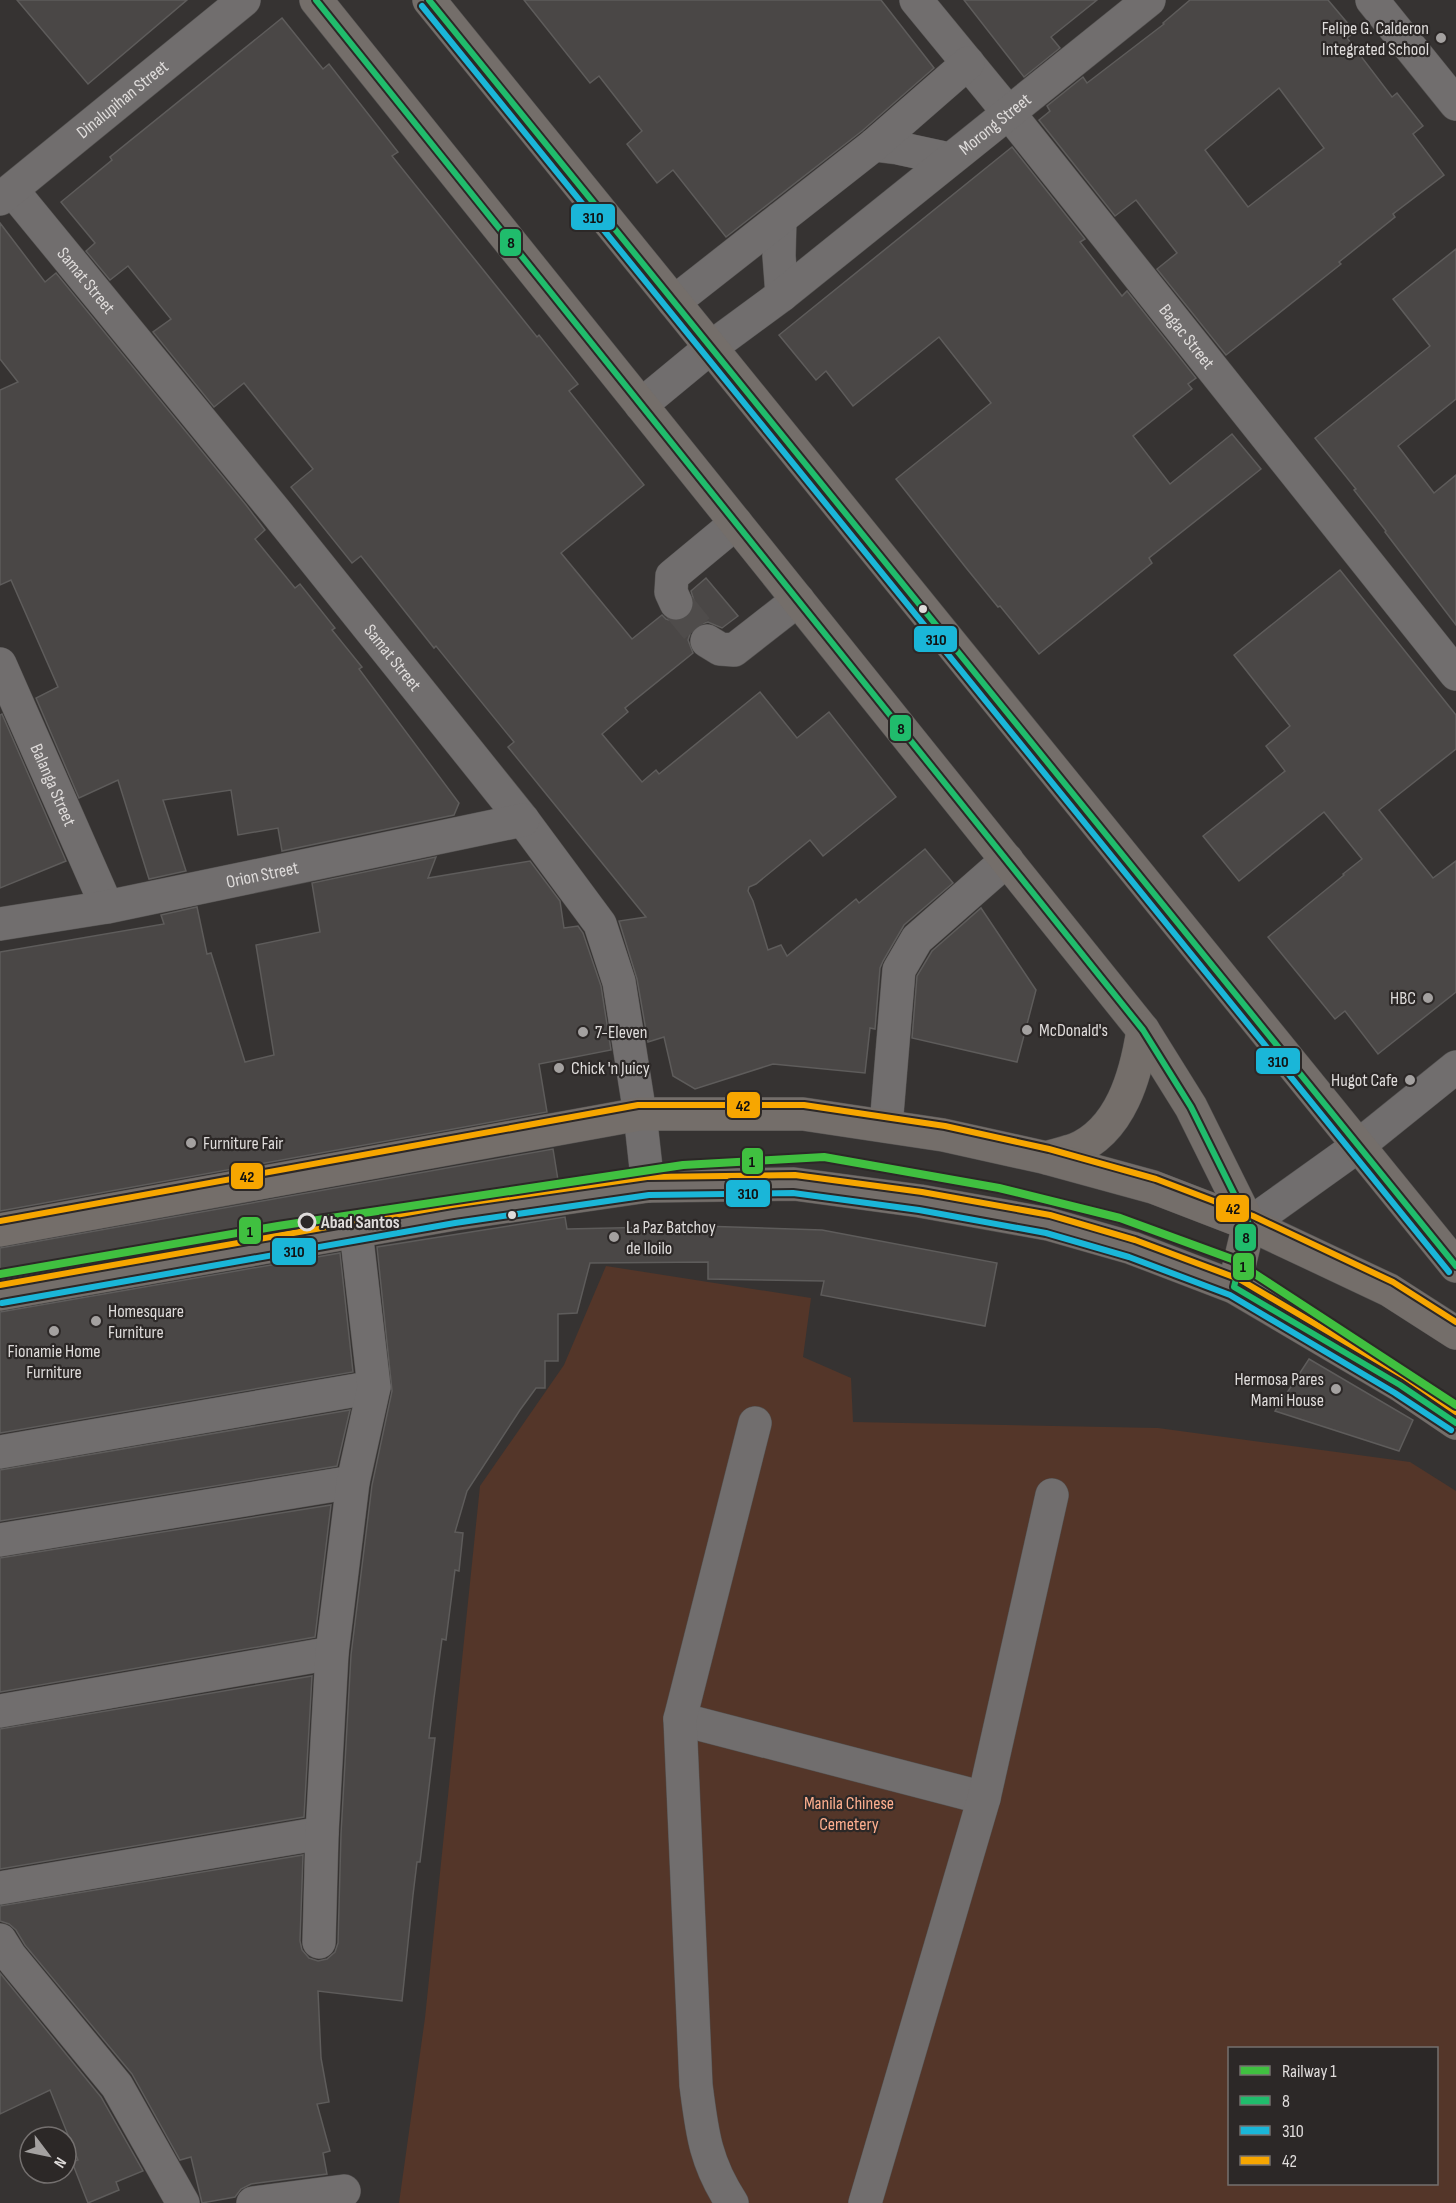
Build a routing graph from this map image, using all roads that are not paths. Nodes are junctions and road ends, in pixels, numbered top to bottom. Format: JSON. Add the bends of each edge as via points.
{"nodes":[{"id":1,"x":244,"y":0,"type":"edge"},
{"id":2,"x":316,"y":0,"type":"edge"},
{"id":3,"x":429,"y":0,"type":"edge"},
{"id":4,"x":916,"y":0,"type":"edge"},
{"id":5,"x":1149,"y":0,"type":"edge"},
{"id":6,"x":1372,"y":0,"type":"edge"},
{"id":7,"x":968,"y":63,"type":"junction"},
{"id":8,"x":1456,"y":104,"type":"edge"},
{"id":9,"x":1008,"y":112,"type":"junction"},
{"id":10,"x":874,"y":145,"type":"junction"},
{"id":11,"x":949,"y":159,"type":"junction"},
{"id":12,"x":6,"y":194,"type":"edge"},
{"id":13,"x":780,"y":219,"type":"junction"},
{"id":14,"x":782,"y":295,"type":"junction"},
{"id":15,"x":674,"y":302,"type":"junction"},
{"id":16,"x":710,"y":348,"type":"junction"},
{"id":17,"x":641,"y":405,"type":"junction"},
{"id":18,"x":736,"y":522,"type":"junction"},
{"id":19,"x":798,"y":600,"type":"junction"},
{"id":20,"x":676,"y":603,"type":"tunnel mouth"},
{"id":21,"x":707,"y":641,"type":"tunnel mouth"},
{"id":22,"x":0,"y":664,"type":"edge"},
{"id":23,"x":1456,"y":674,"type":"edge"},
{"id":24,"x":523,"y":820,"type":"junction"},
{"id":25,"x":1007,"y":860,"type":"junction"},
{"id":26,"x":107,"y":907,"type":"junction"},
{"id":27,"x":0,"y":924,"type":"edge"},
{"id":28,"x":1143,"y":1030,"type":"junction"},
{"id":29,"x":1456,"y":1067,"type":"edge"},
{"id":30,"x":640,"y":1114,"type":"junction"},
{"id":31,"x":886,"y":1126,"type":"junction"},
{"id":32,"x":1358,"y":1146,"type":"junction"},
{"id":33,"x":1047,"y":1158,"type":"junction"},
{"id":34,"x":648,"y":1186,"type":"junction"},
{"id":35,"x":1249,"y":1224,"type":"junction"},
{"id":36,"x":0,"y":1230,"type":"edge"},
{"id":37,"x":356,"y":1231,"type":"junction"},
{"id":38,"x":1456,"y":1266,"type":"edge"},
{"id":39,"x":1234,"y":1287,"type":"junction"},
{"id":40,"x":0,"y":1294,"type":"edge"},
{"id":41,"x":1456,"y":1332,"type":"edge"},
{"id":42,"x":374,"y":1387,"type":"junction"},
{"id":43,"x":754,"y":1423,"type":"dead end"},
{"id":44,"x":1456,"y":1423,"type":"edge"},
{"id":45,"x":0,"y":1452,"type":"edge"},
{"id":46,"x":353,"y":1482,"type":"junction"},
{"id":47,"x":1053,"y":1495,"type":"dead end"},
{"id":48,"x":0,"y":1540,"type":"edge"},
{"id":49,"x":332,"y":1653,"type":"junction"},
{"id":50,"x":0,"y":1712,"type":"edge"},
{"id":51,"x":680,"y":1719,"type":"junction"},
{"id":52,"x":984,"y":1798,"type":"junction"},
{"id":53,"x":322,"y":1833,"type":"junction"},
{"id":54,"x":0,"y":1888,"type":"edge"},
{"id":55,"x":0,"y":1940,"type":"edge"},
{"id":56,"x":319,"y":1942,"type":"dead end"},
{"id":57,"x":344,"y":2191,"type":"dead end"},
{"id":58,"x":183,"y":2203,"type":"edge"},
{"id":59,"x":253,"y":2203,"type":"edge"},
{"id":60,"x":732,"y":2203,"type":"edge"},
{"id":61,"x":865,"y":2203,"type":"edge"}],
"edges":[{"from":1,"to":12,"type":"street","name":"Dinalupihan Street"},
{"from":2,"to":17,"type":"main road"},
{"from":3,"to":15,"type":"main road"},
{"from":4,"to":7,"type":"street","name":"Bagac Street"},
{"from":5,"to":9,"type":"street","name":"Morong Street"},
{"from":6,"to":8,"type":"street"},
{"from":7,"to":9,"type":"street","name":"Bagac Street"},
{"from":7,"to":10,"type":"street"},
{"from":9,"to":11,"type":"street","name":"Morong Street"},
{"from":9,"to":23,"type":"street","name":"Bagac Street"},
{"from":10,"to":11,"type":"street"},
{"from":10,"to":13,"type":"street"},
{"from":11,"to":14,"type":"street","name":"Morong Street"},
{"from":12,"to":24,"type":"street","name":"Samat Street","via":[[276,512]]},
{"from":13,"to":14,"type":"street"},
{"from":13,"to":15,"type":"street"},
{"from":14,"to":16,"type":"street","name":"Morong Street"},
{"from":15,"to":16,"type":"main road"},
{"from":16,"to":17,"type":"street","name":"Morong Street"},
{"from":16,"to":32,"type":"main road"},
{"from":17,"to":18,"type":"main road"},
{"from":18,"to":19,"type":"main road"},
{"from":18,"to":20,"type":"street","via":[[672,576],[671,592]]},
{"from":19,"to":21,"type":"street","via":[[734,650],[720,650]]},
{"from":19,"to":25,"type":"main road"},
{"from":22,"to":26,"type":"street","name":"Balanga Street"},
{"from":24,"to":26,"type":"street","name":"Orion Street"},
{"from":24,"to":30,"type":"street","name":"Samat Street","via":[[600,924],[619,982]]},
{"from":25,"to":28,"type":"main road"},
{"from":25,"to":31,"type":"street","via":[[917,939],[899,970]]},
{"from":26,"to":27,"type":"street","name":"Orion Street"},
{"from":28,"to":33,"type":"main road","via":[[1137,1063],[1115,1115],[1096,1136],[1075,1149]]},
{"from":28,"to":35,"type":"main road","via":[[1191,1107]]},
{"from":29,"to":32,"type":"street"},
{"from":30,"to":31,"type":"main road","via":[[803,1114]]},
{"from":30,"to":34,"type":"street","name":"Samat Street"},
{"from":30,"to":36,"type":"main road"},
{"from":31,"to":33,"type":"main road"},
{"from":32,"to":35,"type":"street"},
{"from":32,"to":38,"type":"main road"},
{"from":33,"to":35,"type":"main road","via":[[1153,1187]]},
{"from":34,"to":37,"type":"main road"},
{"from":34,"to":39,"type":"main road","via":[[794,1184],[920,1201],[1048,1224],[1131,1248]]},
{"from":35,"to":39,"type":"main road"},
{"from":35,"to":41,"type":"main road","via":[[1389,1290]]},
{"from":37,"to":40,"type":"main road"},
{"from":37,"to":42,"type":"street"},
{"from":39,"to":44,"type":"main road","via":[[1400,1385]]},
{"from":42,"to":45,"type":"street"},
{"from":42,"to":46,"type":"street"},
{"from":43,"to":51,"type":"street"},
{"from":46,"to":48,"type":"street"},
{"from":46,"to":49,"type":"street"},
{"from":47,"to":52,"type":"street"},
{"from":49,"to":50,"type":"street"},
{"from":49,"to":53,"type":"street"},
{"from":51,"to":52,"type":"street"},
{"from":51,"to":60,"type":"street","via":[[696,2085],[704,2144],[720,2185]]},
{"from":52,"to":61,"type":"street"},
{"from":53,"to":54,"type":"street"},
{"from":53,"to":56,"type":"street"},
{"from":55,"to":58,"type":"street","via":[[117,2086]]},
{"from":57,"to":59,"type":"street"}]}
